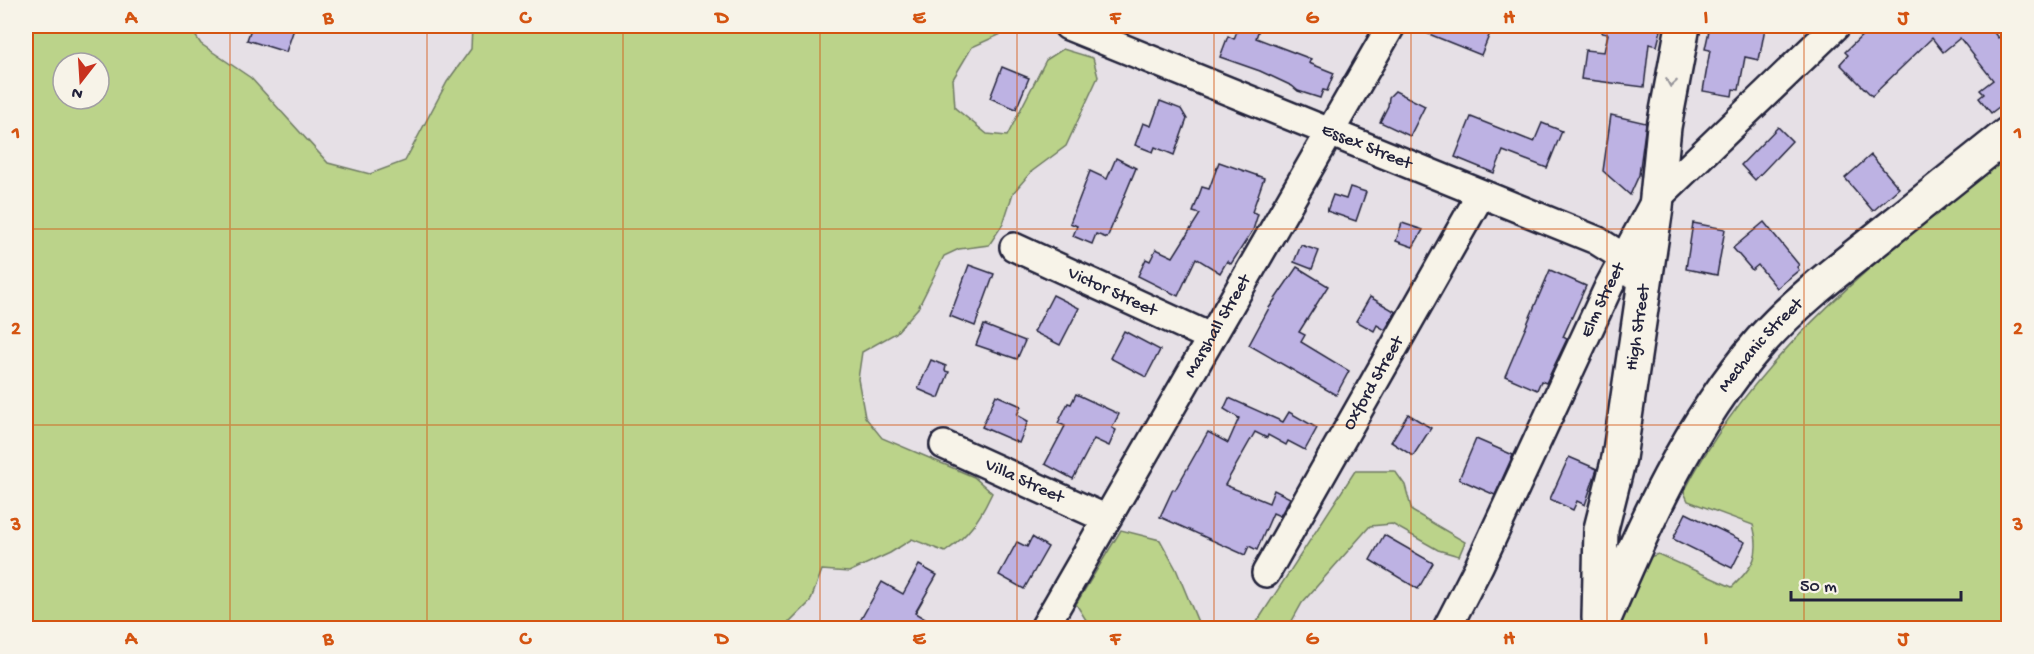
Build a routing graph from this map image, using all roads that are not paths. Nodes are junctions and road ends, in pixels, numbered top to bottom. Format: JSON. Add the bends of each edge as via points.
{"nodes":[{"id":1,"x":1068,"y":26,"type":"edge"},
{"id":2,"x":1391,"y":26,"type":"edge"},
{"id":3,"x":1683,"y":26,"type":"edge"},
{"id":4,"x":1836,"y":26,"type":"edge"},
{"id":5,"x":1331,"y":133,"type":"junction"},
{"id":6,"x":2008,"y":134,"type":"edge"},
{"id":7,"x":1481,"y":194,"type":"junction"},
{"id":8,"x":1656,"y":199,"type":"junction"},
{"id":9,"x":1596,"y":240,"type":"junction"},
{"id":10,"x":1014,"y":247,"type":"dead end"},
{"id":11,"x":1623,"y":261,"type":"junction"},
{"id":12,"x":1642,"y":299,"type":"junction"},
{"id":13,"x":1210,"y":337,"type":"junction"},
{"id":14,"x":944,"y":445,"type":"dead end"},
{"id":15,"x":1105,"y":518,"type":"junction"},
{"id":16,"x":1266,"y":573,"type":"dead end"},
{"id":17,"x":1044,"y":628,"type":"edge"},
{"id":18,"x":1447,"y":628,"type":"edge"},
{"id":19,"x":1599,"y":628,"type":"edge"}],
"edges":[{"from":1,"to":5,"type":"street","name":"Essex Street"},
{"from":2,"to":5,"type":"street","name":"Marshall Street"},
{"from":3,"to":8,"type":"main road","name":"High Street","one_way":true},
{"from":4,"to":8,"type":"street","name":"Elm Street"},
{"from":5,"to":7,"type":"street","name":"Essex Street"},
{"from":5,"to":13,"type":"street","name":"Marshall Street"},
{"from":6,"to":19,"type":"main road","name":"Mechanic Street","via":[[1785,315],[1735,373],[1681,452],[1658,494]]},
{"from":7,"to":9,"type":"street","name":"Essex Street"},
{"from":7,"to":16,"type":"street","name":"Oxford Street"},
{"from":8,"to":9,"type":"street","via":[[1629,229],[1612,238]]},
{"from":8,"to":11,"type":"street","name":"Elm Street"},
{"from":8,"to":12,"type":"main road","name":"High Street"},
{"from":9,"to":11,"type":"street","name":"Essex Street"},
{"from":10,"to":13,"type":"street","name":"Victor Street"},
{"from":11,"to":12,"type":"street","via":[[1634,276]]},
{"from":11,"to":18,"type":"street","name":"Elm Street"},
{"from":12,"to":19,"type":"main road","name":"High Street","via":[[1619,458],[1601,530]]},
{"from":13,"to":15,"type":"street","name":"Marshall Street"},
{"from":14,"to":15,"type":"street","name":"Villa Street"},
{"from":15,"to":17,"type":"street","name":"Marshall Street"}]}
